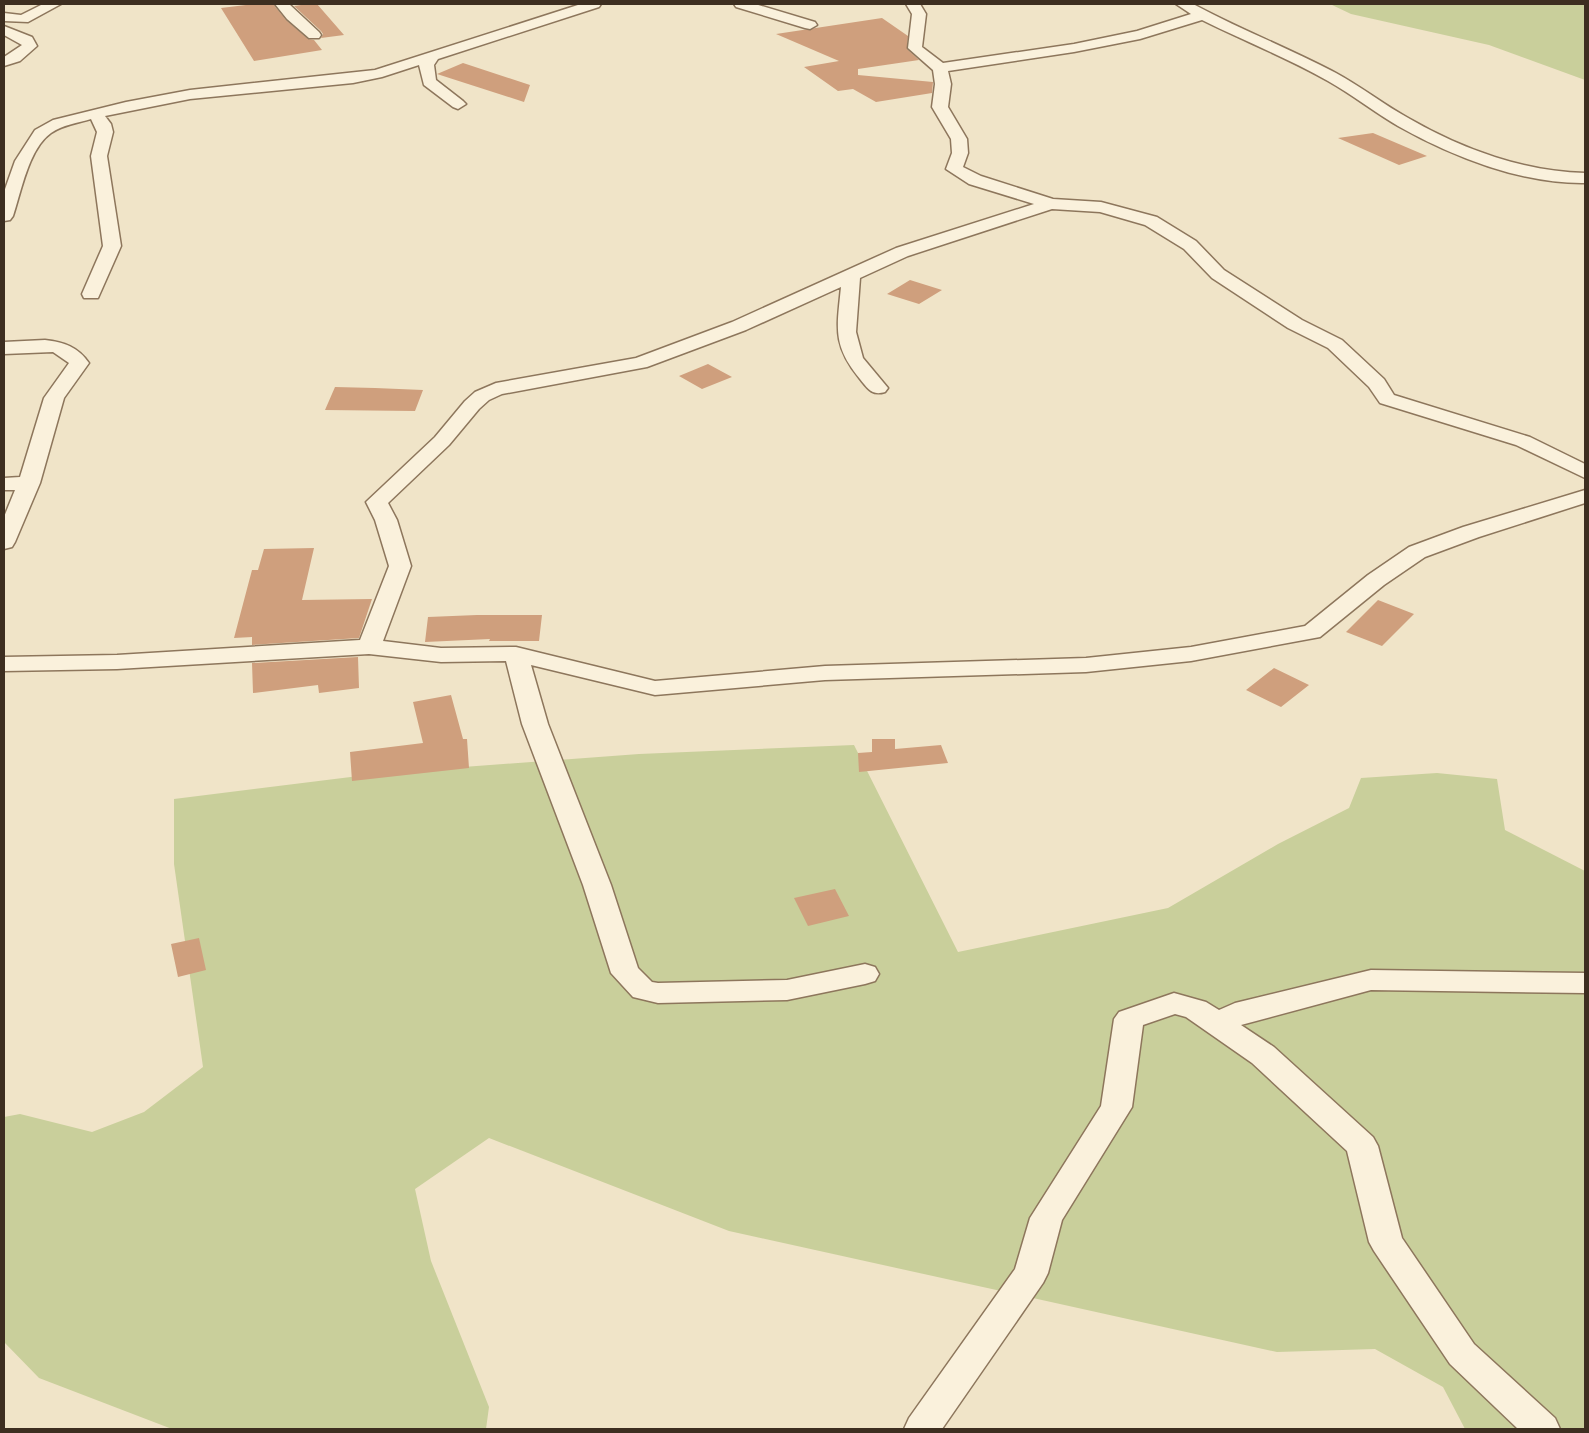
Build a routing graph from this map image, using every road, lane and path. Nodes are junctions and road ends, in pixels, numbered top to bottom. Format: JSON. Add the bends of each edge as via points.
{"nodes":[{"id":1,"x":10,"y":4,"type":"edge"},
{"id":2,"x":54,"y":4,"type":"edge"},
{"id":3,"x":282,"y":4,"type":"edge"},
{"id":4,"x":594,"y":4,"type":"edge"},
{"id":5,"x":741,"y":4,"type":"edge"},
{"id":6,"x":913,"y":4,"type":"edge"},
{"id":7,"x":1184,"y":4,"type":"edge"},
{"id":8,"x":4,"y":7,"type":"edge"},
{"id":9,"x":1203,"y":15,"type":"junction"},
{"id":10,"x":4,"y":17,"type":"edge"},
{"id":11,"x":810,"y":25,"type":"dead end"},
{"id":12,"x":4,"y":30,"type":"edge"},
{"id":13,"x":314,"y":35,"type":"dead end"},
{"id":14,"x":433,"y":56,"type":"junction"},
{"id":15,"x":940,"y":68,"type":"junction"},
{"id":16,"x":7,"y":69,"type":"edge"},
{"id":17,"x":458,"y":104,"type":"dead end"},
{"id":18,"x":95,"y":114,"type":"junction"},
{"id":19,"x":1585,"y":178,"type":"edge"},
{"id":20,"x":1051,"y":204,"type":"junction"},
{"id":21,"x":4,"y":216,"type":"edge"},
{"id":22,"x":851,"y":275,"type":"junction"},
{"id":23,"x":91,"y":294,"type":"dead end"},
{"id":24,"x":4,"y":348,"type":"edge"},
{"id":25,"x":878,"y":388,"type":"dead end"},
{"id":26,"x":1585,"y":472,"type":"edge"},
{"id":27,"x":29,"y":483,"type":"junction"},
{"id":28,"x":4,"y":484,"type":"edge"},
{"id":29,"x":1585,"y":496,"type":"edge"},
{"id":30,"x":4,"y":542,"type":"edge"},
{"id":31,"x":369,"y":647,"type":"junction"},
{"id":32,"x":516,"y":654,"type":"junction"},
{"id":33,"x":4,"y":664,"type":"edge"},
{"id":34,"x":865,"y":974,"type":"dead end"},
{"id":35,"x":1585,"y":983,"type":"edge"},
{"id":36,"x":1218,"y":1025,"type":"junction"},
{"id":37,"x":922,"y":1429,"type":"edge"},
{"id":38,"x":1542,"y":1429,"type":"edge"}],
"edges":[{"from":1,"to":8,"type":"street"},
{"from":2,"to":10,"type":"street","via":[[23,19]]},
{"from":3,"to":13,"type":"street"},
{"from":4,"to":14,"type":"street"},
{"from":5,"to":11,"type":"street"},
{"from":6,"to":15,"type":"street","via":[[919,14],[914,48]]},
{"from":7,"to":9,"type":"street"},
{"from":9,"to":15,"type":"street","via":[[1140,35]]},
{"from":9,"to":19,"type":"street","via":[[1326,73],[1430,136],[1545,176],[1569,180]]},
{"from":12,"to":16,"type":"street","via":[[27,40],[30,46],[42,48],[37,55]]},
{"from":14,"to":17,"type":"street","via":[[426,65],[429,82]]},
{"from":14,"to":18,"type":"street","via":[[361,77],[198,92]]},
{"from":15,"to":20,"type":"street","via":[[943,84],[940,107],[959,139],[960,153],[954,169],[975,180]]},
{"from":18,"to":21,"type":"street","via":[[42,131],[28,150]]},
{"from":18,"to":23,"type":"street","via":[[105,132],[98,156],[112,246]]},
{"from":20,"to":22,"type":"street","via":[[902,252]]},
{"from":20,"to":26,"type":"street","via":[[1101,208],[1151,221],[1190,245],[1218,274],[1295,324],[1335,344],[1377,383],[1387,399],[1523,441]]},
{"from":22,"to":25,"type":"street","via":[[846,332],[854,359]]},
{"from":22,"to":31,"type":"street","via":[[740,326],[640,364],[496,389],[482,396],[442,441],[378,502],[400,566]]},
{"from":24,"to":27,"type":"street","via":[[58,347],[74,355],[79,363],[54,398]]},
{"from":27,"to":28,"type":"street"},
{"from":27,"to":30,"type":"street"},
{"from":29,"to":32,"type":"street","via":[[1418,552],[1376,580],[1312,632],[1191,654],[1086,665],[825,673],[656,688]]},
{"from":31,"to":32,"type":"street","via":[[441,655]]},
{"from":31,"to":33,"type":"street","via":[[117,662]]},
{"from":32,"to":34,"type":"street","via":[[536,724],[597,885],[626,973],[643,990],[658,993],[787,990]]},
{"from":35,"to":36,"type":"street","via":[[1371,980],[1235,1014]]},
{"from":36,"to":37,"type":"street","via":[[1196,1009],[1174,1003],[1128,1019],[1116,1107],[1046,1218],[1031,1273]]},
{"from":36,"to":38,"type":"street","via":[[1263,1055],[1362,1146],[1386,1242],[1462,1354]]}]}
